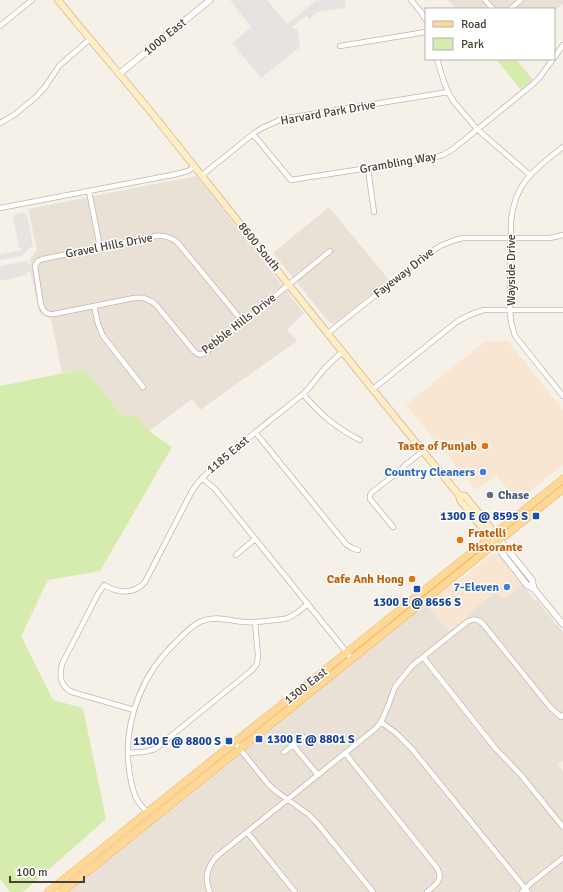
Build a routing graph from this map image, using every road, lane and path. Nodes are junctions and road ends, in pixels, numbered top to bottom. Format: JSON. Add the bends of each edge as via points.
{"nodes":[{"id":1,"x":32,"y":0,"type":"edge"},
{"id":2,"x":58,"y":0,"type":"edge"},
{"id":3,"x":210,"y":0,"type":"edge"},
{"id":4,"x":411,"y":0,"type":"edge"},
{"id":5,"x":485,"y":0,"type":"edge"},
{"id":6,"x":521,"y":0,"type":"edge"},
{"id":7,"x":493,"y":8,"type":"edge"},
{"id":8,"x":511,"y":8,"type":"edge"},
{"id":9,"x":425,"y":18,"type":"edge"},
{"id":10,"x":0,"y":26,"type":"edge"},
{"id":11,"x":425,"y":32,"type":"edge"},
{"id":12,"x":90,"y":39,"type":"junction"},
{"id":13,"x":563,"y":45,"type":"edge"},
{"id":14,"x":340,"y":46,"type":"dead end"},
{"id":15,"x":555,"y":57,"type":"edge"},
{"id":16,"x":437,"y":60,"type":"edge"},
{"id":17,"x":553,"y":60,"type":"edge"},
{"id":18,"x":119,"y":74,"type":"junction"},
{"id":19,"x":448,"y":92,"type":"junction"},
{"id":20,"x":0,"y":123,"type":"edge"},
{"id":21,"x":477,"y":129,"type":"junction"},
{"id":22,"x":253,"y":134,"type":"junction"},
{"id":23,"x":563,"y":147,"type":"edge"},
{"id":24,"x":194,"y":167,"type":"junction"},
{"id":25,"x":368,"y":169,"type":"junction"},
{"id":26,"x":530,"y":175,"type":"junction"},
{"id":27,"x":201,"y":176,"type":"junction"},
{"id":28,"x":89,"y":191,"type":"junction"},
{"id":29,"x":0,"y":208,"type":"edge"},
{"id":30,"x":374,"y":212,"type":"dead end"},
{"id":31,"x":563,"y":235,"type":"edge"},
{"id":32,"x":511,"y":238,"type":"junction"},
{"id":33,"x":100,"y":248,"type":"junction"},
{"id":34,"x":330,"y":251,"type":"dead end"},
{"id":35,"x":289,"y":285,"type":"junction"},
{"id":36,"x":94,"y":306,"type":"junction"},
{"id":37,"x":510,"y":310,"type":"junction"},
{"id":38,"x":563,"y":310,"type":"edge"},
{"id":39,"x":45,"y":312,"type":"joint"},
{"id":40,"x":243,"y":322,"type":"junction"},
{"id":41,"x":328,"y":333,"type":"junction"},
{"id":42,"x":343,"y":351,"type":"junction"},
{"id":43,"x":143,"y":387,"type":"dead end"},
{"id":44,"x":373,"y":389,"type":"junction"},
{"id":45,"x":303,"y":394,"type":"junction"},
{"id":46,"x":563,"y":396,"type":"edge"},
{"id":47,"x":255,"y":432,"type":"junction"},
{"id":48,"x":360,"y":440,"type":"dead end"},
{"id":49,"x":423,"y":451,"type":"junction"},
{"id":50,"x":202,"y":478,"type":"junction"},
{"id":51,"x":563,"y":479,"type":"edge"},
{"id":52,"x":563,"y":489,"type":"edge"},
{"id":53,"x":393,"y":527,"type":"dead end"},
{"id":54,"x":255,"y":539,"type":"junction"},
{"id":55,"x":495,"y":539,"type":"junction"},
{"id":56,"x":358,"y":550,"type":"dead end"},
{"id":57,"x":236,"y":554,"type":"dead end"},
{"id":58,"x":308,"y":604,"type":"junction"},
{"id":59,"x":255,"y":622,"type":"junction"},
{"id":60,"x":563,"y":624,"type":"edge"},
{"id":61,"x":347,"y":652,"type":"junction"},
{"id":62,"x":423,"y":657,"type":"junction"},
{"id":63,"x":352,"y":659,"type":"junction"},
{"id":64,"x":134,"y":710,"type":"junction"},
{"id":65,"x":562,"y":716,"type":"edge"},
{"id":66,"x":381,"y":722,"type":"junction"},
{"id":67,"x":303,"y":737,"type":"dead end"},
{"id":68,"x":235,"y":743,"type":"junction"},
{"id":69,"x":293,"y":745,"type":"junction"},
{"id":70,"x":240,"y":749,"type":"junction"},
{"id":71,"x":284,"y":752,"type":"dead end"},
{"id":72,"x":128,"y":753,"type":"junction"},
{"id":73,"x":345,"y":753,"type":"junction"},
{"id":74,"x":318,"y":775,"type":"junction"},
{"id":75,"x":286,"y":800,"type":"junction"},
{"id":76,"x":147,"y":812,"type":"junction"},
{"id":77,"x":563,"y":826,"type":"edge"},
{"id":78,"x":247,"y":832,"type":"junction"},
{"id":79,"x":563,"y":858,"type":"edge"},
{"id":80,"x":209,"y":891,"type":"edge"},
{"id":81,"x":525,"y":891,"type":"edge"},
{"id":82,"x":48,"y":892,"type":"edge"},
{"id":83,"x":62,"y":892,"type":"edge"},
{"id":84,"x":202,"y":892,"type":"edge"},
{"id":85,"x":296,"y":892,"type":"edge"},
{"id":86,"x":373,"y":892,"type":"edge"},
{"id":87,"x":427,"y":892,"type":"edge"}],
"edges":[{"from":1,"to":10,"type":"street"},
{"from":2,"to":12,"type":"main road","name":"8600 South"},
{"from":3,"to":18,"type":"street","name":"1000 East"},
{"from":4,"to":9,"type":"street"},
{"from":5,"to":7,"type":"street"},
{"from":6,"to":8,"type":"street"},
{"from":11,"to":14,"type":"street"},
{"from":12,"to":18,"type":"main road","name":"8600 South"},
{"from":12,"to":20,"type":"street","via":[[59,66],[36,97]]},
{"from":13,"to":15,"type":"street","name":"Grambling Way"},
{"from":16,"to":19,"type":"street"},
{"from":17,"to":21,"type":"street","name":"Grambling Way","via":[[532,86]]},
{"from":18,"to":24,"type":"main road","name":"8600 South"},
{"from":19,"to":21,"type":"street"},
{"from":19,"to":22,"type":"street","name":"Harvard Park Drive","via":[[282,119]]},
{"from":21,"to":25,"type":"street","name":"Grambling Way","via":[[443,155]]},
{"from":21,"to":26,"type":"street"},
{"from":22,"to":25,"type":"street","name":"Grambling Way","via":[[291,180]]},
{"from":22,"to":27,"type":"street","name":"Harvard Park Drive"},
{"from":23,"to":26,"type":"street","name":"Wayside Drive"},
{"from":24,"to":27,"type":"main road","name":"8600 South"},
{"from":24,"to":28,"type":"street","via":[[177,174]]},
{"from":25,"to":30,"type":"street"},
{"from":26,"to":32,"type":"street","name":"Wayside Drive","via":[[515,200]]},
{"from":27,"to":35,"type":"main road","name":"8600 South"},
{"from":28,"to":29,"type":"street"},
{"from":28,"to":33,"type":"street"},
{"from":31,"to":32,"type":"street","name":"Fayeway Drive","via":[[550,238]]},
{"from":32,"to":37,"type":"street","name":"Wayside Drive"},
{"from":32,"to":41,"type":"street","name":"Fayeway Drive","via":[[463,238],[440,246]]},
{"from":33,"to":39,"type":"street","name":"Gravel Hills Drive","via":[[38,261],[35,271],[41,305]]},
{"from":33,"to":40,"type":"street","name":"Gravel Hills Drive","via":[[162,236],[174,239]]},
{"from":34,"to":35,"type":"street","name":"Pebble Hills Drive"},
{"from":35,"to":40,"type":"street","name":"Pebble Hills Drive"},
{"from":35,"to":41,"type":"main road","name":"8600 South"},
{"from":36,"to":39,"type":"street","name":"Pebble Hills Drive","via":[[54,314]]},
{"from":36,"to":40,"type":"street","name":"Pebble Hills Drive","via":[[134,298],[148,299],[200,355]]},
{"from":36,"to":43,"type":"street","via":[[103,336]]},
{"from":37,"to":38,"type":"street"},
{"from":37,"to":44,"type":"street","via":[[484,310],[459,320]]},
{"from":37,"to":46,"type":"street","name":"Wayside Drive","via":[[515,336]]},
{"from":41,"to":42,"type":"main road","name":"8600 South"},
{"from":42,"to":44,"type":"main road","name":"8600 South"},
{"from":42,"to":45,"type":"street","name":"1185 East"},
{"from":44,"to":49,"type":"main road","name":"8600 South"},
{"from":45,"to":47,"type":"street","name":"1185 East"},
{"from":45,"to":48,"type":"street","via":[[329,421]]},
{"from":47,"to":50,"type":"street","name":"1185 East"},
{"from":47,"to":56,"type":"street","via":[[346,544]]},
{"from":49,"to":53,"type":"street","via":[[371,493],[370,499]]},
{"from":49,"to":55,"type":"main road","name":"8600 South","via":[[459,495],[466,496]]},
{"from":50,"to":54,"type":"street","via":[[215,489]]},
{"from":50,"to":64,"type":"street","name":"1185 East","via":[[192,491],[145,582],[136,590],[124,591],[110,589],[104,585],[60,670],[61,681],[67,690]]},
{"from":51,"to":55,"type":"main road","name":"1300 East"},
{"from":52,"to":55,"type":"main road","name":"1300 East"},
{"from":54,"to":57,"type":"street"},
{"from":54,"to":58,"type":"street"},
{"from":55,"to":60,"type":"street","name":"8600 South","via":[[532,580],[534,588]]},
{"from":55,"to":61,"type":"main road","name":"1300 East"},
{"from":55,"to":63,"type":"main road","name":"1300 East"},
{"from":58,"to":59,"type":"street","via":[[288,618]]},
{"from":58,"to":61,"type":"street"},
{"from":59,"to":64,"type":"street","via":[[216,618],[200,622],[179,638],[158,661],[140,692]]},
{"from":59,"to":72,"type":"street","via":[[258,656],[257,664],[252,670],[155,749]]},
{"from":61,"to":63,"type":"street"},
{"from":61,"to":68,"type":"main road","name":"1300 East"},
{"from":62,"to":65,"type":"street","via":[[467,622],[472,619],[479,620],[550,707]]},
{"from":62,"to":66,"type":"street","via":[[395,687]]},
{"from":62,"to":77,"type":"street","via":[[495,748]]},
{"from":63,"to":70,"type":"main road","name":"1300 East"},
{"from":64,"to":72,"type":"street"},
{"from":66,"to":73,"type":"street"},
{"from":66,"to":81,"type":"street","via":[[412,749]]},
{"from":67,"to":69,"type":"street"},
{"from":68,"to":70,"type":"street"},
{"from":68,"to":76,"type":"main road","name":"1300 East"},
{"from":69,"to":71,"type":"street"},
{"from":69,"to":74,"type":"street"},
{"from":70,"to":75,"type":"street","via":[[269,785]]},
{"from":70,"to":83,"type":"main road","name":"1300 East"},
{"from":72,"to":76,"type":"street","via":[[132,788]]},
{"from":73,"to":74,"type":"street"},
{"from":73,"to":87,"type":"street","via":[[440,872],[439,880]]},
{"from":74,"to":75,"type":"street"},
{"from":75,"to":78,"type":"street"},
{"from":75,"to":86,"type":"street","via":[[318,823]]},
{"from":76,"to":82,"type":"main road","name":"1300 East"},
{"from":78,"to":80,"type":"street","via":[[211,863],[207,877]]},
{"from":78,"to":85,"type":"street"},
{"from":79,"to":81,"type":"street"},
{"from":80,"to":84,"type":"street"}]}
